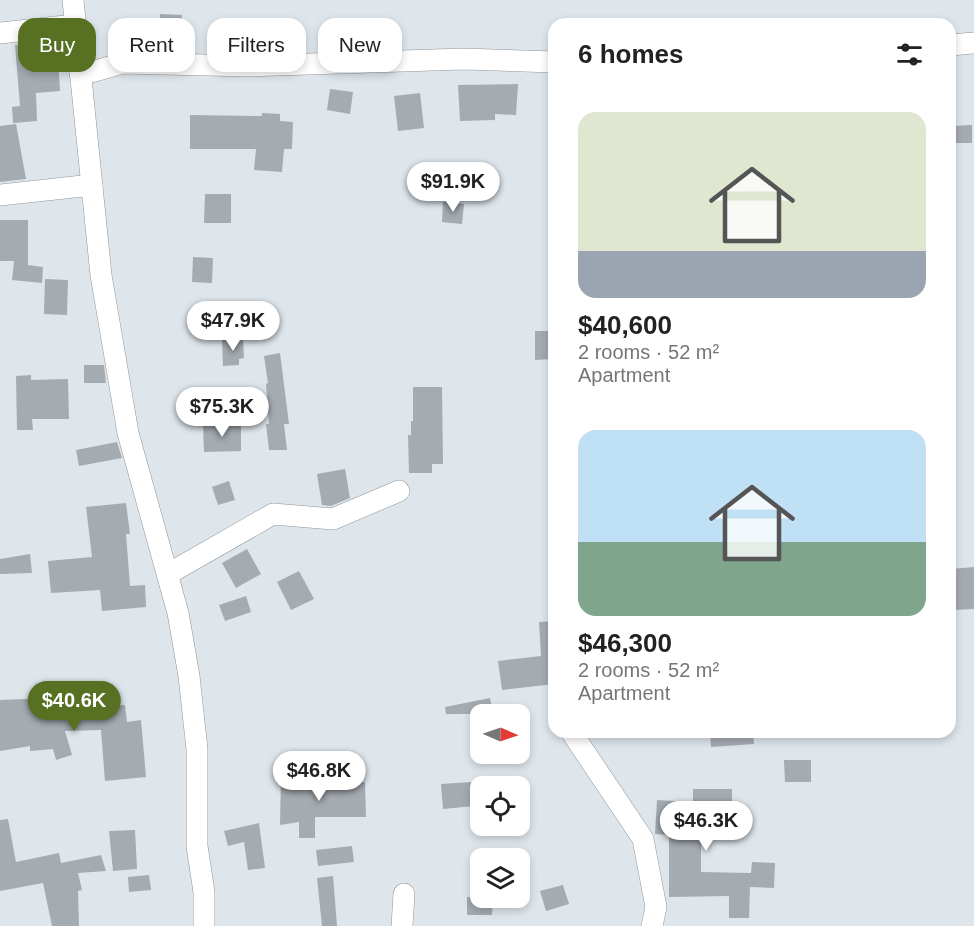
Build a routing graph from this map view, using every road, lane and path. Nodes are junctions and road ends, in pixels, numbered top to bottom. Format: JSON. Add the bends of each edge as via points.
{"nodes":[{"id":1,"x":73,"y":0,"type":"edge"},
{"id":2,"x":74,"y":18,"type":"edge"},
{"id":3,"x":18,"y":31,"type":"edge"},
{"id":4,"x":0,"y":33,"type":"edge"},
{"id":5,"x":974,"y":43,"type":"edge"},
{"id":6,"x":956,"y":44,"type":"edge"},
{"id":7,"x":548,"y":62,"type":"edge"},
{"id":8,"x":80,"y":74,"type":"joint"},
{"id":9,"x":92,"y":184,"type":"junction"},
{"id":10,"x":0,"y":195,"type":"edge"},
{"id":11,"x":399,"y":491,"type":"dead end"},
{"id":12,"x":168,"y":574,"type":"junction"},
{"id":13,"x":575,"y":738,"type":"edge"},
{"id":14,"x":404,"y":894,"type":"dead end"},
{"id":15,"x":204,"y":926,"type":"edge"},
{"id":16,"x":402,"y":926,"type":"edge"},
{"id":17,"x":652,"y":926,"type":"edge"}],
"edges":[{"from":1,"to":2,"type":"street"},
{"from":3,"to":4,"type":"street"},
{"from":5,"to":6,"type":"street"},
{"from":7,"to":8,"type":"street","via":[[464,58],[249,66],[123,63]]},
{"from":8,"to":9,"type":"street"},
{"from":9,"to":10,"type":"street"},
{"from":9,"to":12,"type":"street","via":[[101,275],[128,433]]},
{"from":11,"to":12,"type":"street","via":[[333,519],[273,514]]},
{"from":12,"to":15,"type":"street","via":[[189,676],[197,749],[197,846]]},
{"from":13,"to":17,"type":"street","via":[[644,839],[656,907]]},
{"from":14,"to":16,"type":"street"}]}
